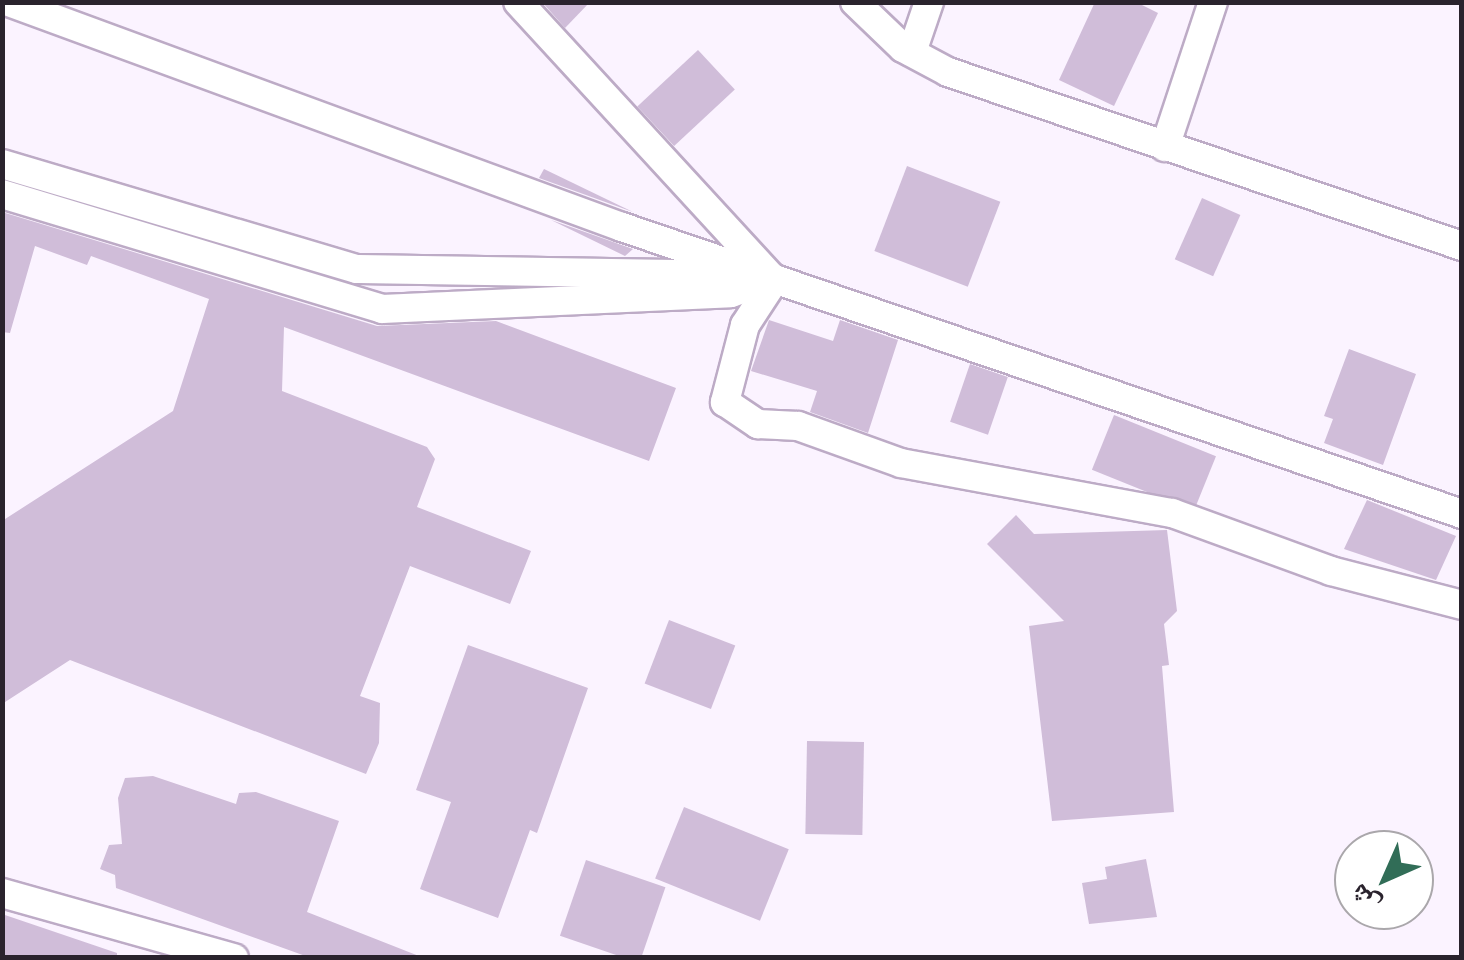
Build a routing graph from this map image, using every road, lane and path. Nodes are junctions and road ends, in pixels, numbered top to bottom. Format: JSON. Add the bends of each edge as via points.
{"nodes":[{"id":1,"x":518,"y":2,"type":"edge"},
{"id":2,"x":855,"y":2,"type":"edge"},
{"id":3,"x":929,"y":2,"type":"edge"},
{"id":4,"x":1213,"y":2,"type":"edge"},
{"id":5,"x":26,"y":5,"type":"edge"},
{"id":6,"x":912,"y":52,"type":"junction"},
{"id":7,"x":1164,"y":147,"type":"junction"},
{"id":8,"x":2,"y":164,"type":"edge"},
{"id":9,"x":2,"y":194,"type":"edge"},
{"id":10,"x":1462,"y":246,"type":"edge"},
{"id":11,"x":358,"y":268,"type":"junction"},
{"id":12,"x":771,"y":278,"type":"junction"},
{"id":13,"x":349,"y":299,"type":"junction"},
{"id":14,"x":1462,"y":514,"type":"edge"},
{"id":15,"x":1462,"y":604,"type":"edge"},
{"id":16,"x":2,"y":894,"type":"edge"},
{"id":17,"x":234,"y":958,"type":"edge"}],
"edges":[{"from":1,"to":12,"type":"street"},
{"from":2,"to":6,"type":"street"},
{"from":3,"to":6,"type":"street"},
{"from":4,"to":7,"type":"street"},
{"from":5,"to":12,"type":"street"},
{"from":6,"to":7,"type":"street","via":[[948,72]]},
{"from":7,"to":10,"type":"street"},
{"from":8,"to":11,"type":"street"},
{"from":9,"to":13,"type":"street"},
{"from":11,"to":12,"type":"street"},
{"from":11,"to":13,"type":"street"},
{"from":12,"to":13,"type":"street","via":[[749,290],[712,294],[382,309]]},
{"from":12,"to":14,"type":"street"},
{"from":12,"to":15,"type":"street","via":[[744,325],[725,402],[758,424],[798,426],[901,462],[1172,513],[1331,571]]},
{"from":16,"to":17,"type":"street"}]}
